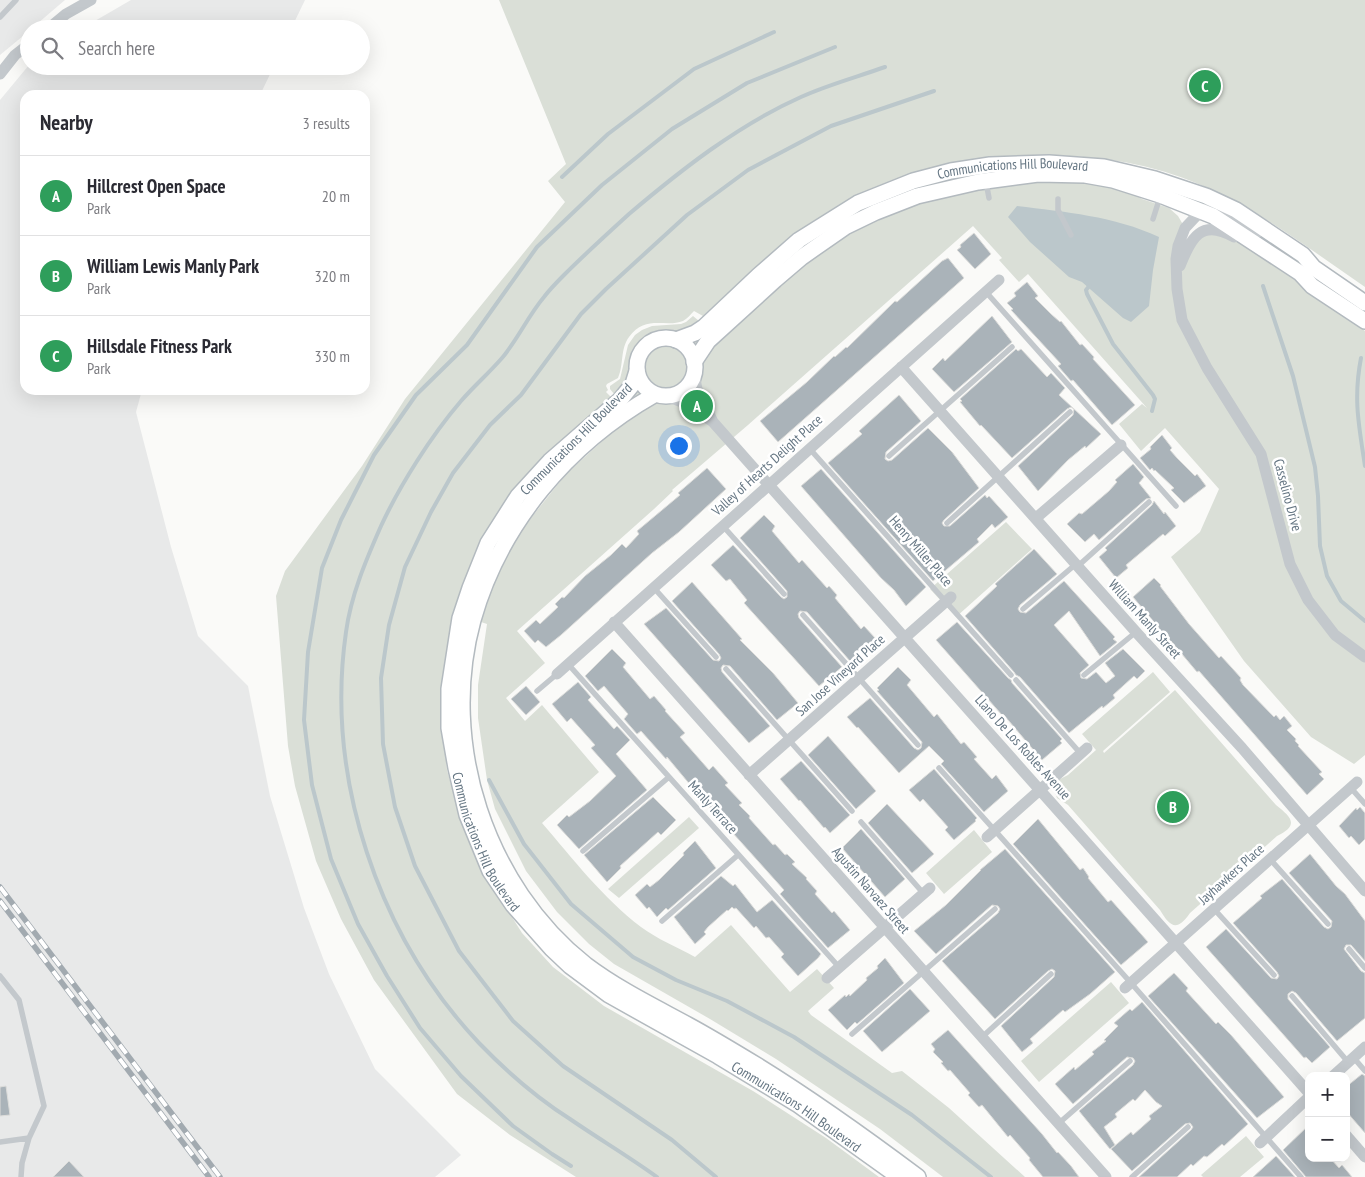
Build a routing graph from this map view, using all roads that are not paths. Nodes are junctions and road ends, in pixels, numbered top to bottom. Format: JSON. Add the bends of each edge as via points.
{"nodes":[{"id":1,"x":16,"y":0,"type":"edge"},
{"id":2,"x":91,"y":0,"type":"edge"},
{"id":3,"x":0,"y":17,"type":"edge"},
{"id":4,"x":59,"y":20,"type":"edge"},
{"id":5,"x":20,"y":51,"type":"edge"},
{"id":6,"x":0,"y":74,"type":"edge"},
{"id":7,"x":986,"y":180,"type":"junction"},
{"id":8,"x":1160,"y":195,"type":"junction"},
{"id":9,"x":989,"y":198,"type":"dead end"},
{"id":10,"x":1058,"y":199,"type":"dead end"},
{"id":11,"x":1200,"y":212,"type":"junction"},
{"id":12,"x":1153,"y":219,"type":"dead end"},
{"id":13,"x":1071,"y":235,"type":"dead end"},
{"id":14,"x":1314,"y":268,"type":"junction"},
{"id":15,"x":1177,"y":275,"type":"junction"},
{"id":16,"x":999,"y":280,"type":"dead end"},
{"id":17,"x":1312,"y":286,"type":"junction"},
{"id":18,"x":986,"y":292,"type":"junction"},
{"id":19,"x":1365,"y":303,"type":"edge"},
{"id":20,"x":1365,"y":321,"type":"edge"},
{"id":21,"x":676,"y":340,"type":"junction"},
{"id":22,"x":1012,"y":347,"type":"dead end"},
{"id":23,"x":901,"y":367,"type":"junction"},
{"id":24,"x":694,"y":368,"type":"junction"},
{"id":25,"x":637,"y":371,"type":"junction"},
{"id":26,"x":662,"y":396,"type":"junction"},
{"id":27,"x":940,"y":411,"type":"junction"},
{"id":28,"x":1070,"y":412,"type":"dead end"},
{"id":29,"x":714,"y":422,"type":"junction"},
{"id":30,"x":1121,"y":445,"type":"junction"},
{"id":31,"x":809,"y":448,"type":"junction"},
{"id":32,"x":889,"y":456,"type":"dead end"},
{"id":33,"x":998,"y":476,"type":"junction"},
{"id":34,"x":769,"y":485,"type":"junction"},
{"id":35,"x":1149,"y":502,"type":"dead end"},
{"id":36,"x":1176,"y":506,"type":"dead end"},
{"id":37,"x":1036,"y":518,"type":"junction"},
{"id":38,"x":947,"y":523,"type":"dead end"},
{"id":39,"x":722,"y":525,"type":"junction"},
{"id":40,"x":1077,"y":565,"type":"junction"},
{"id":41,"x":654,"y":588,"type":"junction"},
{"id":42,"x":784,"y":594,"type":"dead end"},
{"id":43,"x":948,"y":600,"type":"junction"},
{"id":44,"x":1023,"y":609,"type":"dead end"},
{"id":45,"x":803,"y":615,"type":"dead end"},
{"id":46,"x":614,"y":622,"type":"junction"},
{"id":47,"x":1136,"y":632,"type":"junction"},
{"id":48,"x":905,"y":637,"type":"junction"},
{"id":49,"x":716,"y":657,"type":"dead end"},
{"id":50,"x":1365,"y":657,"type":"edge"},
{"id":51,"x":568,"y":664,"type":"junction"},
{"id":52,"x":726,"y":669,"type":"dead end"},
{"id":53,"x":556,"y":674,"type":"joint"},
{"id":54,"x":1011,"y":675,"type":"dead end"},
{"id":55,"x":1084,"y":675,"type":"dead end"},
{"id":56,"x":858,"y":677,"type":"junction"},
{"id":57,"x":1016,"y":680,"type":"dead end"},
{"id":58,"x":537,"y":691,"type":"dead end"},
{"id":59,"x":789,"y":740,"type":"junction"},
{"id":60,"x":918,"y":745,"type":"dead end"},
{"id":61,"x":1084,"y":751,"type":"joint"},
{"id":62,"x":939,"y":768,"type":"dead end"},
{"id":63,"x":750,"y":775,"type":"junction"},
{"id":64,"x":669,"y":777,"type":"junction"},
{"id":65,"x":1354,"y":784,"type":"joint"},
{"id":66,"x":1040,"y":789,"type":"junction"},
{"id":67,"x":1365,"y":804,"type":"edge"},
{"id":68,"x":852,"y":811,"type":"dead end"},
{"id":69,"x":861,"y":822,"type":"dead end"},
{"id":70,"x":1308,"y":826,"type":"junction"},
{"id":71,"x":991,"y":834,"type":"junction"},
{"id":72,"x":583,"y":851,"type":"dead end"},
{"id":73,"x":738,"y":855,"type":"junction"},
{"id":74,"x":1270,"y":859,"type":"junction"},
{"id":75,"x":927,"y":891,"type":"joint"},
{"id":76,"x":1365,"y":891,"type":"edge"},
{"id":77,"x":995,"y":909,"type":"dead end"},
{"id":78,"x":1214,"y":909,"type":"junction"},
{"id":79,"x":535,"y":921,"type":"junction"},
{"id":80,"x":662,"y":921,"type":"dead end"},
{"id":81,"x":1328,"y":924,"type":"dead end"},
{"id":82,"x":884,"y":928,"type":"junction"},
{"id":83,"x":1177,"y":943,"type":"junction"},
{"id":84,"x":1349,"y":949,"type":"dead end"},
{"id":85,"x":839,"y":968,"type":"junction"},
{"id":86,"x":1365,"y":968,"type":"edge"},
{"id":87,"x":923,"y":971,"type":"junction"},
{"id":88,"x":1051,"y":974,"type":"dead end"},
{"id":89,"x":1274,"y":975,"type":"dead end"},
{"id":90,"x":0,"y":976,"type":"edge"},
{"id":91,"x":827,"y":978,"type":"dead end"},
{"id":92,"x":1128,"y":986,"type":"junction"},
{"id":93,"x":1292,"y":996,"type":"dead end"},
{"id":94,"x":852,"y":1034,"type":"dead end"},
{"id":95,"x":981,"y":1038,"type":"junction"},
{"id":96,"x":1365,"y":1047,"type":"edge"},
{"id":97,"x":1351,"y":1060,"type":"junction"},
{"id":98,"x":1130,"y":1061,"type":"dead end"},
{"id":99,"x":1365,"y":1071,"type":"edge"},
{"id":100,"x":1338,"y":1072,"type":"edge"},
{"id":101,"x":1305,"y":1088,"type":"edge"},
{"id":102,"x":1305,"y":1101,"type":"edge"},
{"id":103,"x":1058,"y":1124,"type":"junction"},
{"id":104,"x":1188,"y":1127,"type":"dead end"},
{"id":105,"x":29,"y":1138,"type":"junction"},
{"id":106,"x":1263,"y":1140,"type":"junction"},
{"id":107,"x":1350,"y":1140,"type":"edge"},
{"id":108,"x":0,"y":1142,"type":"edge"},
{"id":109,"x":1365,"y":1157,"type":"edge"},
{"id":110,"x":20,"y":1177,"type":"edge"},
{"id":111,"x":899,"y":1177,"type":"edge"},
{"id":112,"x":918,"y":1177,"type":"edge"},
{"id":113,"x":1106,"y":1177,"type":"edge"},
{"id":114,"x":1132,"y":1177,"type":"edge"},
{"id":115,"x":1301,"y":1177,"type":"edge"}],
"edges":[{"from":1,"to":3,"type":"lane"},
{"from":2,"to":4,"type":"street"},
{"from":5,"to":6,"type":"street"},
{"from":7,"to":8,"type":"street","name":"Communications Hill Boulevard","via":[[1038,174],[1085,175]]},
{"from":7,"to":9,"type":"lane"},
{"from":7,"to":24,"type":"street","name":"Communications Hill Boulevard","via":[[917,196],[846,227],[768,286],[708,341]]},
{"from":8,"to":11,"type":"street","name":"Communications Hill Boulevard"},
{"from":8,"to":12,"type":"lane"},
{"from":10,"to":13,"type":"lane","via":[[1058,210]]},
{"from":11,"to":14,"type":"street","via":[[1206,209],[1223,213]]},
{"from":11,"to":15,"type":"street","name":"Casselino Drive","via":[[1185,228],[1178,246]]},
{"from":11,"to":17,"type":"street","name":"Communications Hill Boulevard","via":[[1213,216],[1242,235],[1300,274]]},
{"from":14,"to":19,"type":"street","name":"Communications Hill Boulevard"},
{"from":14,"to":21,"type":"street","name":"Communications Hill Boulevard","via":[[1303,255],[1236,210],[1155,179],[1104,167],[1049,163],[990,165],[913,181],[858,203],[799,240],[695,334]]},
{"from":15,"to":17,"type":"street","via":[[1187,248],[1201,231],[1210,229],[1221,230]]},
{"from":15,"to":50,"type":"street","name":"Casselino Drive","via":[[1182,320],[1206,368],[1262,454],[1290,564],[1308,600],[1336,635]]},
{"from":16,"to":18,"type":"street","name":"Valley of Hearts Delight Place"},
{"from":17,"to":20,"type":"street","name":"Communications Hill Boulevard"},
{"from":18,"to":23,"type":"street","name":"Valley of Hearts Delight Place"},
{"from":18,"to":30,"type":"lane"},
{"from":21,"to":24,"type":"street","via":[[688,349]]},
{"from":21,"to":25,"type":"street","via":[[664,338],[648,344],[639,356]]},
{"from":22,"to":27,"type":"lane"},
{"from":23,"to":27,"type":"street","name":"William Manly Street"},
{"from":23,"to":31,"type":"street","name":"Valley of Hearts Delight Place"},
{"from":24,"to":26,"type":"street","via":[[686,389]]},
{"from":24,"to":29,"type":"street","name":"Llano De Los Robles Avenue","via":[[697,388]]},
{"from":25,"to":26,"type":"street","via":[[642,384]]},
{"from":25,"to":79,"type":"street","name":"Communications Hill Boulevard","via":[[633,384],[620,400],[550,461],[518,496],[488,543],[458,628],[449,689],[449,728],[467,815],[490,870],[513,905]]},
{"from":26,"to":29,"type":"street","name":"Llano De Los Robles Avenue","via":[[684,404]]},
{"from":26,"to":79,"type":"street","name":"Communications Hill Boulevard","via":[[629,410],[585,446],[530,503],[495,560],[470,633],[462,700],[463,738],[471,783],[500,860]]},
{"from":27,"to":32,"type":"lane"},
{"from":27,"to":33,"type":"street","name":"William Manly Street"},
{"from":28,"to":33,"type":"lane"},
{"from":29,"to":34,"type":"street","name":"Llano De Los Robles Avenue"},
{"from":30,"to":36,"type":"lane"},
{"from":30,"to":37,"type":"street"},
{"from":31,"to":34,"type":"street","name":"Valley of Hearts Delight Place"},
{"from":31,"to":43,"type":"lane","name":"Henry Miller Place"},
{"from":33,"to":37,"type":"street","name":"William Manly Street"},
{"from":33,"to":38,"type":"lane"},
{"from":34,"to":39,"type":"street","name":"Valley of Hearts Delight Place"},
{"from":34,"to":48,"type":"street","name":"Llano De Los Robles Avenue"},
{"from":35,"to":40,"type":"lane"},
{"from":37,"to":40,"type":"street","name":"William Manly Street"},
{"from":39,"to":41,"type":"street","name":"Valley of Hearts Delight Place"},
{"from":39,"to":42,"type":"lane"},
{"from":40,"to":44,"type":"lane"},
{"from":40,"to":47,"type":"street","name":"William Manly Street"},
{"from":41,"to":46,"type":"street","name":"Valley of Hearts Delight Place"},
{"from":41,"to":49,"type":"lane"},
{"from":43,"to":48,"type":"street","name":"San Jose Vineyard Place"},
{"from":43,"to":54,"type":"lane","name":"Henry Miller Place"},
{"from":45,"to":56,"type":"lane"},
{"from":46,"to":51,"type":"street","name":"Valley of Hearts Delight Place"},
{"from":46,"to":63,"type":"street","name":"Agustin Narvaez Street"},
{"from":47,"to":55,"type":"lane"},
{"from":47,"to":70,"type":"street","name":"William Manly Street"},
{"from":48,"to":56,"type":"street","name":"San Jose Vineyard Place"},
{"from":48,"to":66,"type":"street","name":"Llano De Los Robles Avenue"},
{"from":51,"to":53,"type":"street","name":"Valley of Hearts Delight Place"},
{"from":51,"to":64,"type":"lane","name":"Manly Terrace"},
{"from":52,"to":59,"type":"lane"},
{"from":53,"to":58,"type":"lane"},
{"from":56,"to":59,"type":"street","name":"San Jose Vineyard Place"},
{"from":56,"to":60,"type":"lane"},
{"from":57,"to":61,"type":"lane"},
{"from":59,"to":63,"type":"street","name":"San Jose Vineyard Place"},
{"from":59,"to":68,"type":"lane"},
{"from":61,"to":66,"type":"street"},
{"from":62,"to":71,"type":"lane"},
{"from":63,"to":82,"type":"street","name":"Agustin Narvaez Street"},
{"from":64,"to":72,"type":"lane"},
{"from":64,"to":73,"type":"lane","name":"Manly Terrace"},
{"from":65,"to":67,"type":"lane"},
{"from":65,"to":70,"type":"street","name":"Jayhawkers Place"},
{"from":66,"to":71,"type":"street"},
{"from":66,"to":83,"type":"street","name":"Llano De Los Robles Avenue"},
{"from":69,"to":75,"type":"lane"},
{"from":70,"to":74,"type":"street","name":"Jayhawkers Place"},
{"from":70,"to":76,"type":"street","name":"William Manly Street"},
{"from":71,"to":92,"type":"lane"},
{"from":73,"to":80,"type":"lane"},
{"from":73,"to":85,"type":"lane","name":"Manly Terrace"},
{"from":74,"to":78,"type":"street","name":"Jayhawkers Place"},
{"from":74,"to":81,"type":"lane"},
{"from":75,"to":82,"type":"street"},
{"from":77,"to":87,"type":"lane"},
{"from":78,"to":83,"type":"street","name":"Jayhawkers Place"},
{"from":78,"to":89,"type":"lane"},
{"from":79,"to":111,"type":"street","name":"Communications Hill Boulevard","via":[[570,966],[608,995],[760,1081]]},
{"from":79,"to":112,"type":"street","name":"Communications Hill Boulevard","via":[[602,977],[765,1071]]},
{"from":82,"to":85,"type":"street"},
{"from":82,"to":87,"type":"street","name":"Agustin Narvaez Street"},
{"from":83,"to":92,"type":"street","name":"Jayhawkers Place"},
{"from":83,"to":101,"type":"street","name":"Llano De Los Robles Avenue"},
{"from":84,"to":86,"type":"lane"},
{"from":85,"to":91,"type":"street"},
{"from":87,"to":94,"type":"lane"},
{"from":87,"to":95,"type":"street","name":"Agustin Narvaez Street"},
{"from":88,"to":95,"type":"lane"},
{"from":90,"to":105,"type":"lane","via":[[19,1000],[44,1106]]},
{"from":92,"to":106,"type":"lane"},
{"from":93,"to":97,"type":"lane"},
{"from":95,"to":103,"type":"street","name":"Agustin Narvaez Street"},
{"from":96,"to":97,"type":"street"},
{"from":97,"to":99,"type":"lane"},
{"from":97,"to":100,"type":"street"},
{"from":98,"to":103,"type":"lane"},
{"from":102,"to":106,"type":"street"},
{"from":103,"to":113,"type":"street","name":"Agustin Narvaez Street"},
{"from":104,"to":114,"type":"lane"},
{"from":105,"to":108,"type":"lane"},
{"from":105,"to":110,"type":"lane"},
{"from":106,"to":115,"type":"lane"},
{"from":107,"to":109,"type":"street"}]}
